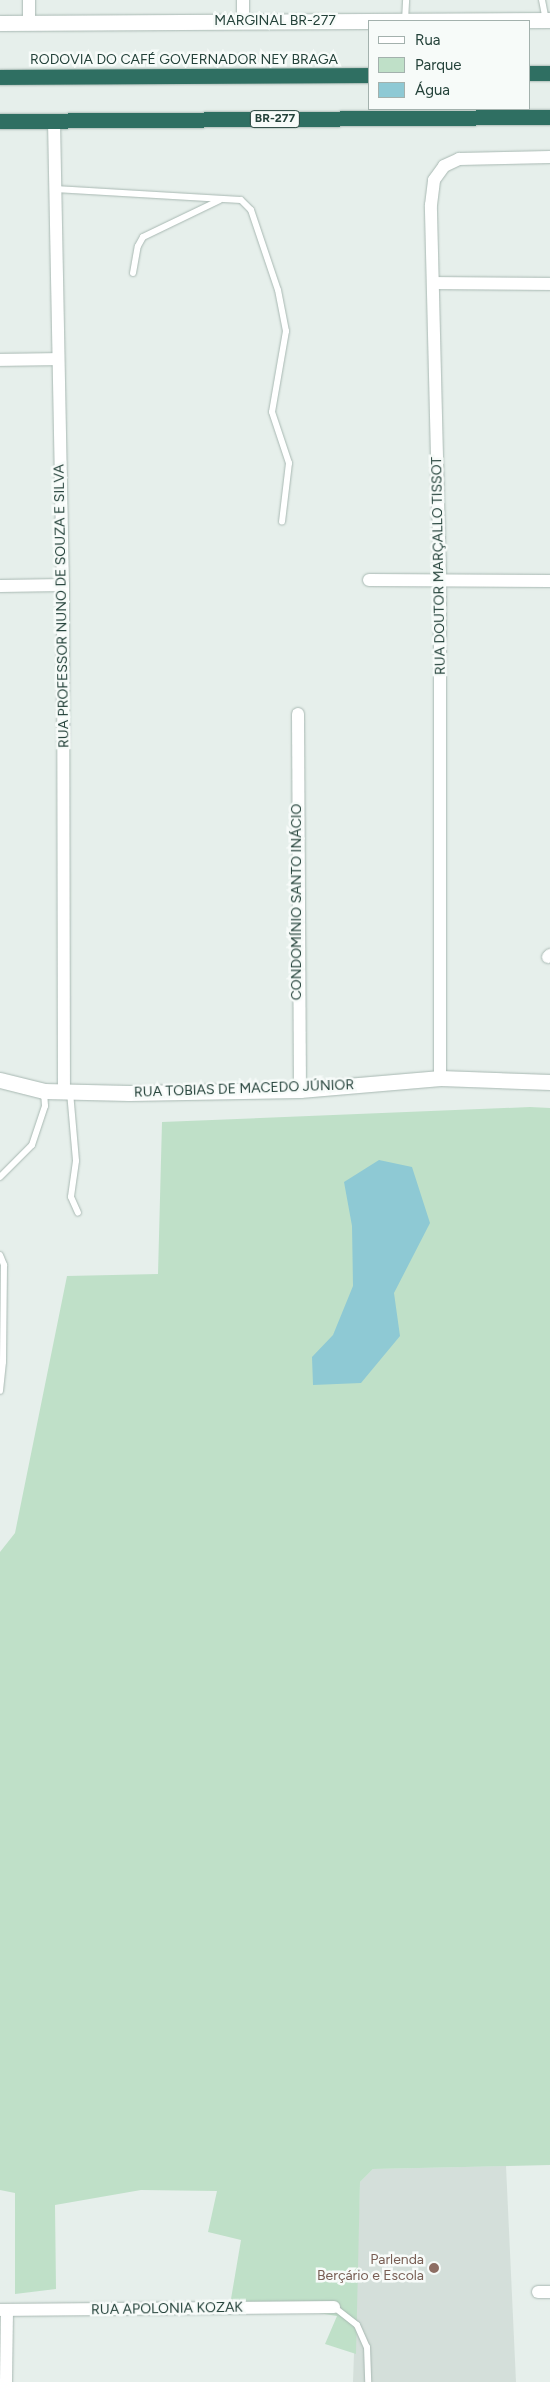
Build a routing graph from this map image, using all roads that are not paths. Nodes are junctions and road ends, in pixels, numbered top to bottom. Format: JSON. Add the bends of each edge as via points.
{"nodes":[{"id":1,"x":28,"y":0,"type":"edge"},
{"id":2,"x":243,"y":0,"type":"edge"},
{"id":3,"x":406,"y":0,"type":"edge"},
{"id":4,"x":542,"y":0,"type":"edge"},
{"id":5,"x":405,"y":20,"type":"edge"},
{"id":6,"x":530,"y":20,"type":"edge"},
{"id":7,"x":548,"y":20,"type":"edge"},
{"id":8,"x":368,"y":21,"type":"edge"},
{"id":9,"x":243,"y":22,"type":"junction"},
{"id":10,"x":0,"y":23,"type":"edge"},
{"id":11,"x":29,"y":23,"type":"junction"},
{"id":12,"x":550,"y":73,"type":"edge"},
{"id":13,"x":368,"y":74,"type":"edge"},
{"id":14,"x":530,"y":74,"type":"edge"},
{"id":15,"x":0,"y":77,"type":"edge"},
{"id":16,"x":550,"y":117,"type":"edge"},
{"id":17,"x":0,"y":121,"type":"edge"},
{"id":18,"x":54,"y":121,"type":"junction"},
{"id":19,"x":550,"y":157,"type":"edge"},
{"id":20,"x":55,"y":189,"type":"junction"},
{"id":21,"x":221,"y":199,"type":"junction"},
{"id":22,"x":133,"y":273,"type":"dead end"},
{"id":23,"x":435,"y":283,"type":"junction"},
{"id":24,"x":550,"y":284,"type":"edge"},
{"id":25,"x":57,"y":358,"type":"junction"},
{"id":26,"x":0,"y":360,"type":"edge"},
{"id":27,"x":282,"y":522,"type":"dead end"},
{"id":28,"x":369,"y":580,"type":"dead end"},
{"id":29,"x":440,"y":580,"type":"junction"},
{"id":30,"x":550,"y":581,"type":"edge"},
{"id":31,"x":63,"y":585,"type":"junction"},
{"id":32,"x":0,"y":586,"type":"edge"},
{"id":33,"x":298,"y":714,"type":"dead end"},
{"id":34,"x":440,"y":1078,"type":"junction"},
{"id":35,"x":0,"y":1080,"type":"edge"},
{"id":36,"x":550,"y":1082,"type":"edge"},
{"id":37,"x":300,"y":1090,"type":"junction"},
{"id":38,"x":44,"y":1091,"type":"junction"},
{"id":39,"x":67,"y":1092,"type":"junction"},
{"id":40,"x":0,"y":1177,"type":"edge"},
{"id":41,"x":78,"y":1213,"type":"dead end"},
{"id":42,"x":0,"y":1254,"type":"edge"},
{"id":43,"x":0,"y":1391,"type":"edge"},
{"id":44,"x":334,"y":2307,"type":"joint"},
{"id":45,"x":3,"y":2310,"type":"edge"},
{"id":46,"x":6,"y":2382,"type":"edge"},
{"id":47,"x":368,"y":2382,"type":"edge"}],
"edges":[{"from":1,"to":11,"type":"street"},
{"from":2,"to":9,"type":"street"},
{"from":3,"to":5,"type":"lane"},
{"from":4,"to":7,"type":"lane"},
{"from":6,"to":7,"type":"street","name":"MARGINAL BR-277"},
{"from":8,"to":9,"type":"street","name":"MARGINAL BR-277"},
{"from":9,"to":11,"type":"street","name":"MARGINAL BR-277"},
{"from":10,"to":11,"type":"street","name":"MARGINAL BR-277"},
{"from":12,"to":14,"type":"highway"},
{"from":13,"to":15,"type":"highway","name":"RODOVIA DO CAFÉ GOVERNADOR NEY BRAGA"},
{"from":16,"to":18,"type":"highway","number":"BR-277"},
{"from":17,"to":18,"type":"highway","number":"BR-277"},
{"from":18,"to":20,"type":"street","name":"RUA PROFESSOR NUNO DE SOUZA E SILVA"},
{"from":19,"to":23,"type":"street","name":"RUA DOUTOR MARÇALLO TISSOT","via":[[459,159],[444,166],[434,180],[431,205]]},
{"from":20,"to":21,"type":"lane"},
{"from":20,"to":25,"type":"street","name":"RUA PROFESSOR NUNO DE SOUZA E SILVA"},
{"from":21,"to":22,"type":"lane","via":[[143,237]]},
{"from":21,"to":27,"type":"lane","via":[[240,200],[251,210],[284,314],[285,346],[272,412],[289,463]]},
{"from":23,"to":24,"type":"street"},
{"from":23,"to":29,"type":"street","name":"RUA DOUTOR MARÇALLO TISSOT"},
{"from":25,"to":26,"type":"street"},
{"from":25,"to":31,"type":"street","name":"RUA PROFESSOR NUNO DE SOUZA E SILVA"},
{"from":28,"to":29,"type":"street"},
{"from":29,"to":30,"type":"street"},
{"from":29,"to":34,"type":"street","name":"RUA DOUTOR MARÇALLO TISSOT"},
{"from":31,"to":32,"type":"street"},
{"from":31,"to":39,"type":"street","name":"RUA PROFESSOR NUNO DE SOUZA E SILVA"},
{"from":33,"to":37,"type":"street","name":"CONDOMÍNIO SANTO INÁCIO"},
{"from":34,"to":36,"type":"street","name":"RUA TOBIAS DE MACEDO JÚNIOR"},
{"from":34,"to":37,"type":"street","name":"RUA TOBIAS DE MACEDO JÚNIOR"},
{"from":35,"to":38,"type":"street","name":"RUA TOBIAS DE MACEDO JÚNIOR"},
{"from":37,"to":39,"type":"street","name":"RUA TOBIAS DE MACEDO JÚNIOR"},
{"from":38,"to":39,"type":"street","name":"RUA TOBIAS DE MACEDO JÚNIOR"},
{"from":38,"to":40,"type":"lane","via":[[45,1106],[32,1145]]},
{"from":39,"to":41,"type":"lane","via":[[76,1161],[72,1197]]},
{"from":42,"to":43,"type":"lane","via":[[4,1265]]},
{"from":44,"to":45,"type":"street","name":"RUA APOLONIA KOZAK"},
{"from":44,"to":47,"type":"lane","via":[[357,2325],[367,2347]]},
{"from":45,"to":46,"type":"street"}]}
